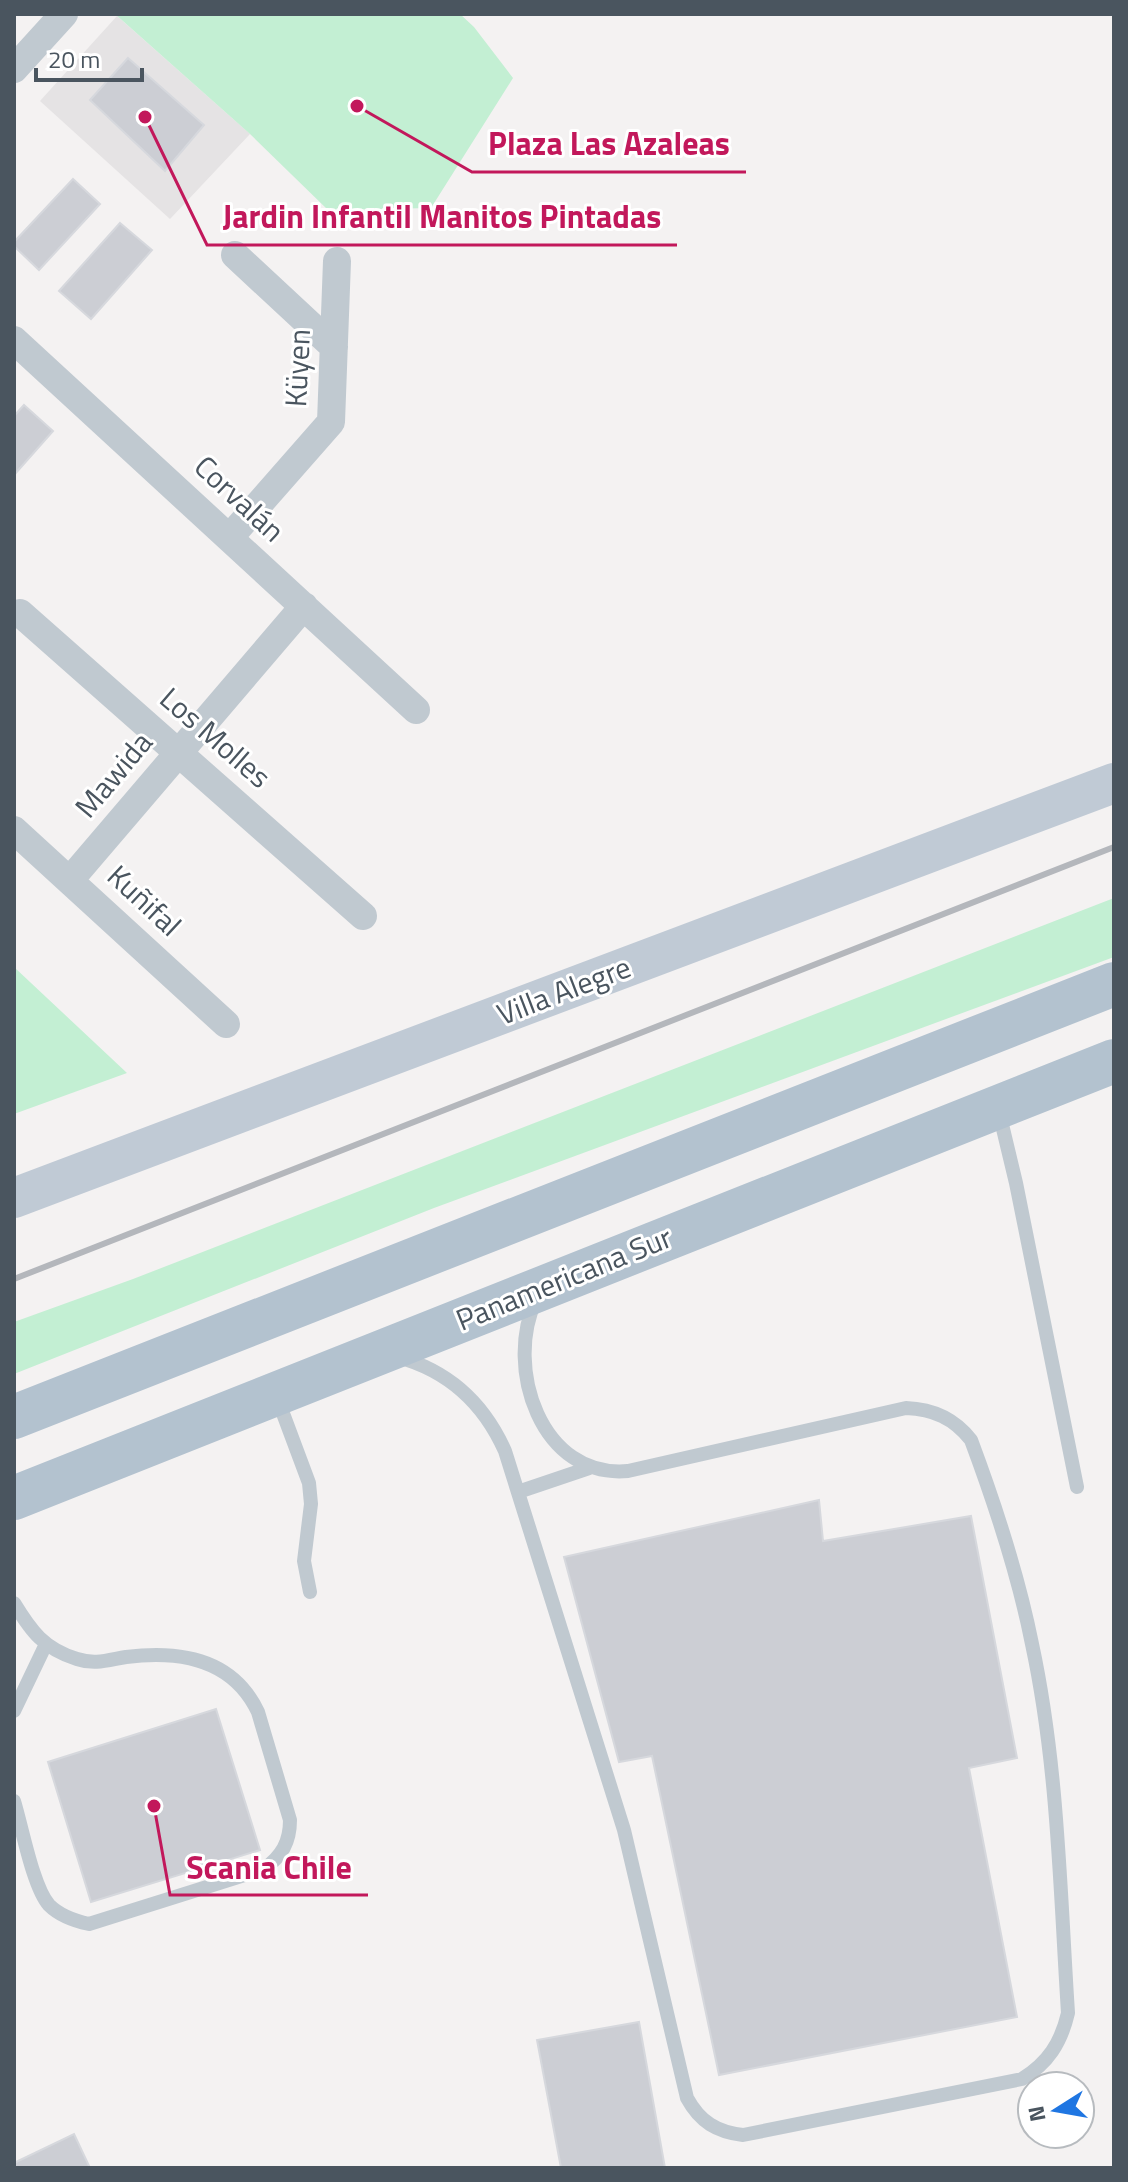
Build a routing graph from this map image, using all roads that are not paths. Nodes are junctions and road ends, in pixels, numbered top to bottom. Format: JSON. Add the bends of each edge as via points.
{"nodes":[{"id":1,"x":64,"y":14,"type":"edge"},
{"id":2,"x":14,"y":69,"type":"edge"},
{"id":3,"x":235,"y":255,"type":"dead end"},
{"id":4,"x":337,"y":261,"type":"dead end"},
{"id":5,"x":14,"y":340,"type":"edge"},
{"id":6,"x":334,"y":347,"type":"junction"},
{"id":7,"x":230,"y":537,"type":"junction"},
{"id":8,"x":304,"y":606,"type":"junction"},
{"id":9,"x":20,"y":613,"type":"dead end"},
{"id":10,"x":416,"y":710,"type":"dead end"},
{"id":11,"x":179,"y":752,"type":"junction"},
{"id":12,"x":1114,"y":783,"type":"edge"},
{"id":13,"x":14,"y":830,"type":"edge"},
{"id":14,"x":70,"y":880,"type":"junction"},
{"id":15,"x":363,"y":916,"type":"dead end"},
{"id":16,"x":1114,"y":984,"type":"edge"},
{"id":17,"x":226,"y":1024,"type":"dead end"},
{"id":18,"x":1114,"y":1061,"type":"edge"},
{"id":19,"x":998,"y":1107,"type":"junction"},
{"id":20,"x":14,"y":1198,"type":"edge"},
{"id":21,"x":541,"y":1288,"type":"junction"},
{"id":22,"x":377,"y":1354,"type":"junction"},
{"id":23,"x":276,"y":1394,"type":"junction"},
{"id":24,"x":14,"y":1417,"type":"edge"},
{"id":25,"x":589,"y":1468,"type":"junction"},
{"id":26,"x":1077,"y":1487,"type":"dead end"},
{"id":27,"x":518,"y":1492,"type":"junction"},
{"id":28,"x":14,"y":1498,"type":"edge"},
{"id":29,"x":310,"y":1592,"type":"dead end"},
{"id":30,"x":14,"y":1603,"type":"edge"},
{"id":31,"x":46,"y":1644,"type":"junction"},
{"id":32,"x":14,"y":1711,"type":"edge"},
{"id":33,"x":14,"y":1801,"type":"edge"}],
"edges":[{"from":1,"to":2,"type":"street"},
{"from":3,"to":6,"type":"street"},
{"from":4,"to":6,"type":"street","name":"Küyen"},
{"from":5,"to":7,"type":"street","name":"Corvalán"},
{"from":6,"to":7,"type":"street","name":"Küyen","via":[[331,422]]},
{"from":7,"to":8,"type":"street","name":"Corvalán"},
{"from":8,"to":10,"type":"street","name":"Corvalán"},
{"from":8,"to":11,"type":"street","name":"Mawida"},
{"from":9,"to":11,"type":"street","name":"Los Molles"},
{"from":11,"to":14,"type":"street","name":"Mawida"},
{"from":11,"to":15,"type":"street","name":"Los Molles"},
{"from":12,"to":20,"type":"main road","name":"Villa Alegre"},
{"from":13,"to":14,"type":"street","name":"Kuñifal"},
{"from":14,"to":17,"type":"street","name":"Kuñifal"},
{"from":16,"to":24,"type":"main road"},
{"from":18,"to":19,"type":"main road","name":"Panamericana Sur"},
{"from":19,"to":21,"type":"main road","name":"Panamericana Sur"},
{"from":19,"to":26,"type":"lane"},
{"from":21,"to":22,"type":"main road","name":"Panamericana Sur"},
{"from":21,"to":25,"type":"lane","via":[[525,1334],[528,1386],[537,1413],[557,1444]]},
{"from":22,"to":23,"type":"main road","name":"Panamericana Sur"},
{"from":22,"to":27,"type":"lane","via":[[424,1365],[464,1391],[495,1429]]},
{"from":23,"to":28,"type":"main road","name":"Panamericana Sur"},
{"from":23,"to":29,"type":"lane","via":[[309,1483],[304,1561]]},
{"from":25,"to":27,"type":"lane"},
{"from":25,"to":27,"type":"lane","via":[[628,1471],[906,1408],[941,1414],[963,1429],[1003,1527],[1019,1586],[1051,1766],[1068,2013],[1055,2048],[1033,2072],[1022,2079],[743,2135],[702,2120],[687,2098],[624,1830]]},
{"from":30,"to":31,"type":"lane"},
{"from":31,"to":32,"type":"lane"},
{"from":31,"to":33,"type":"lane","via":[[78,1660],[99,1663],[176,1657],[213,1665],[238,1681],[258,1712],[290,1831],[283,1852],[264,1869],[89,1924],[63,1915],[41,1892]]}]}
